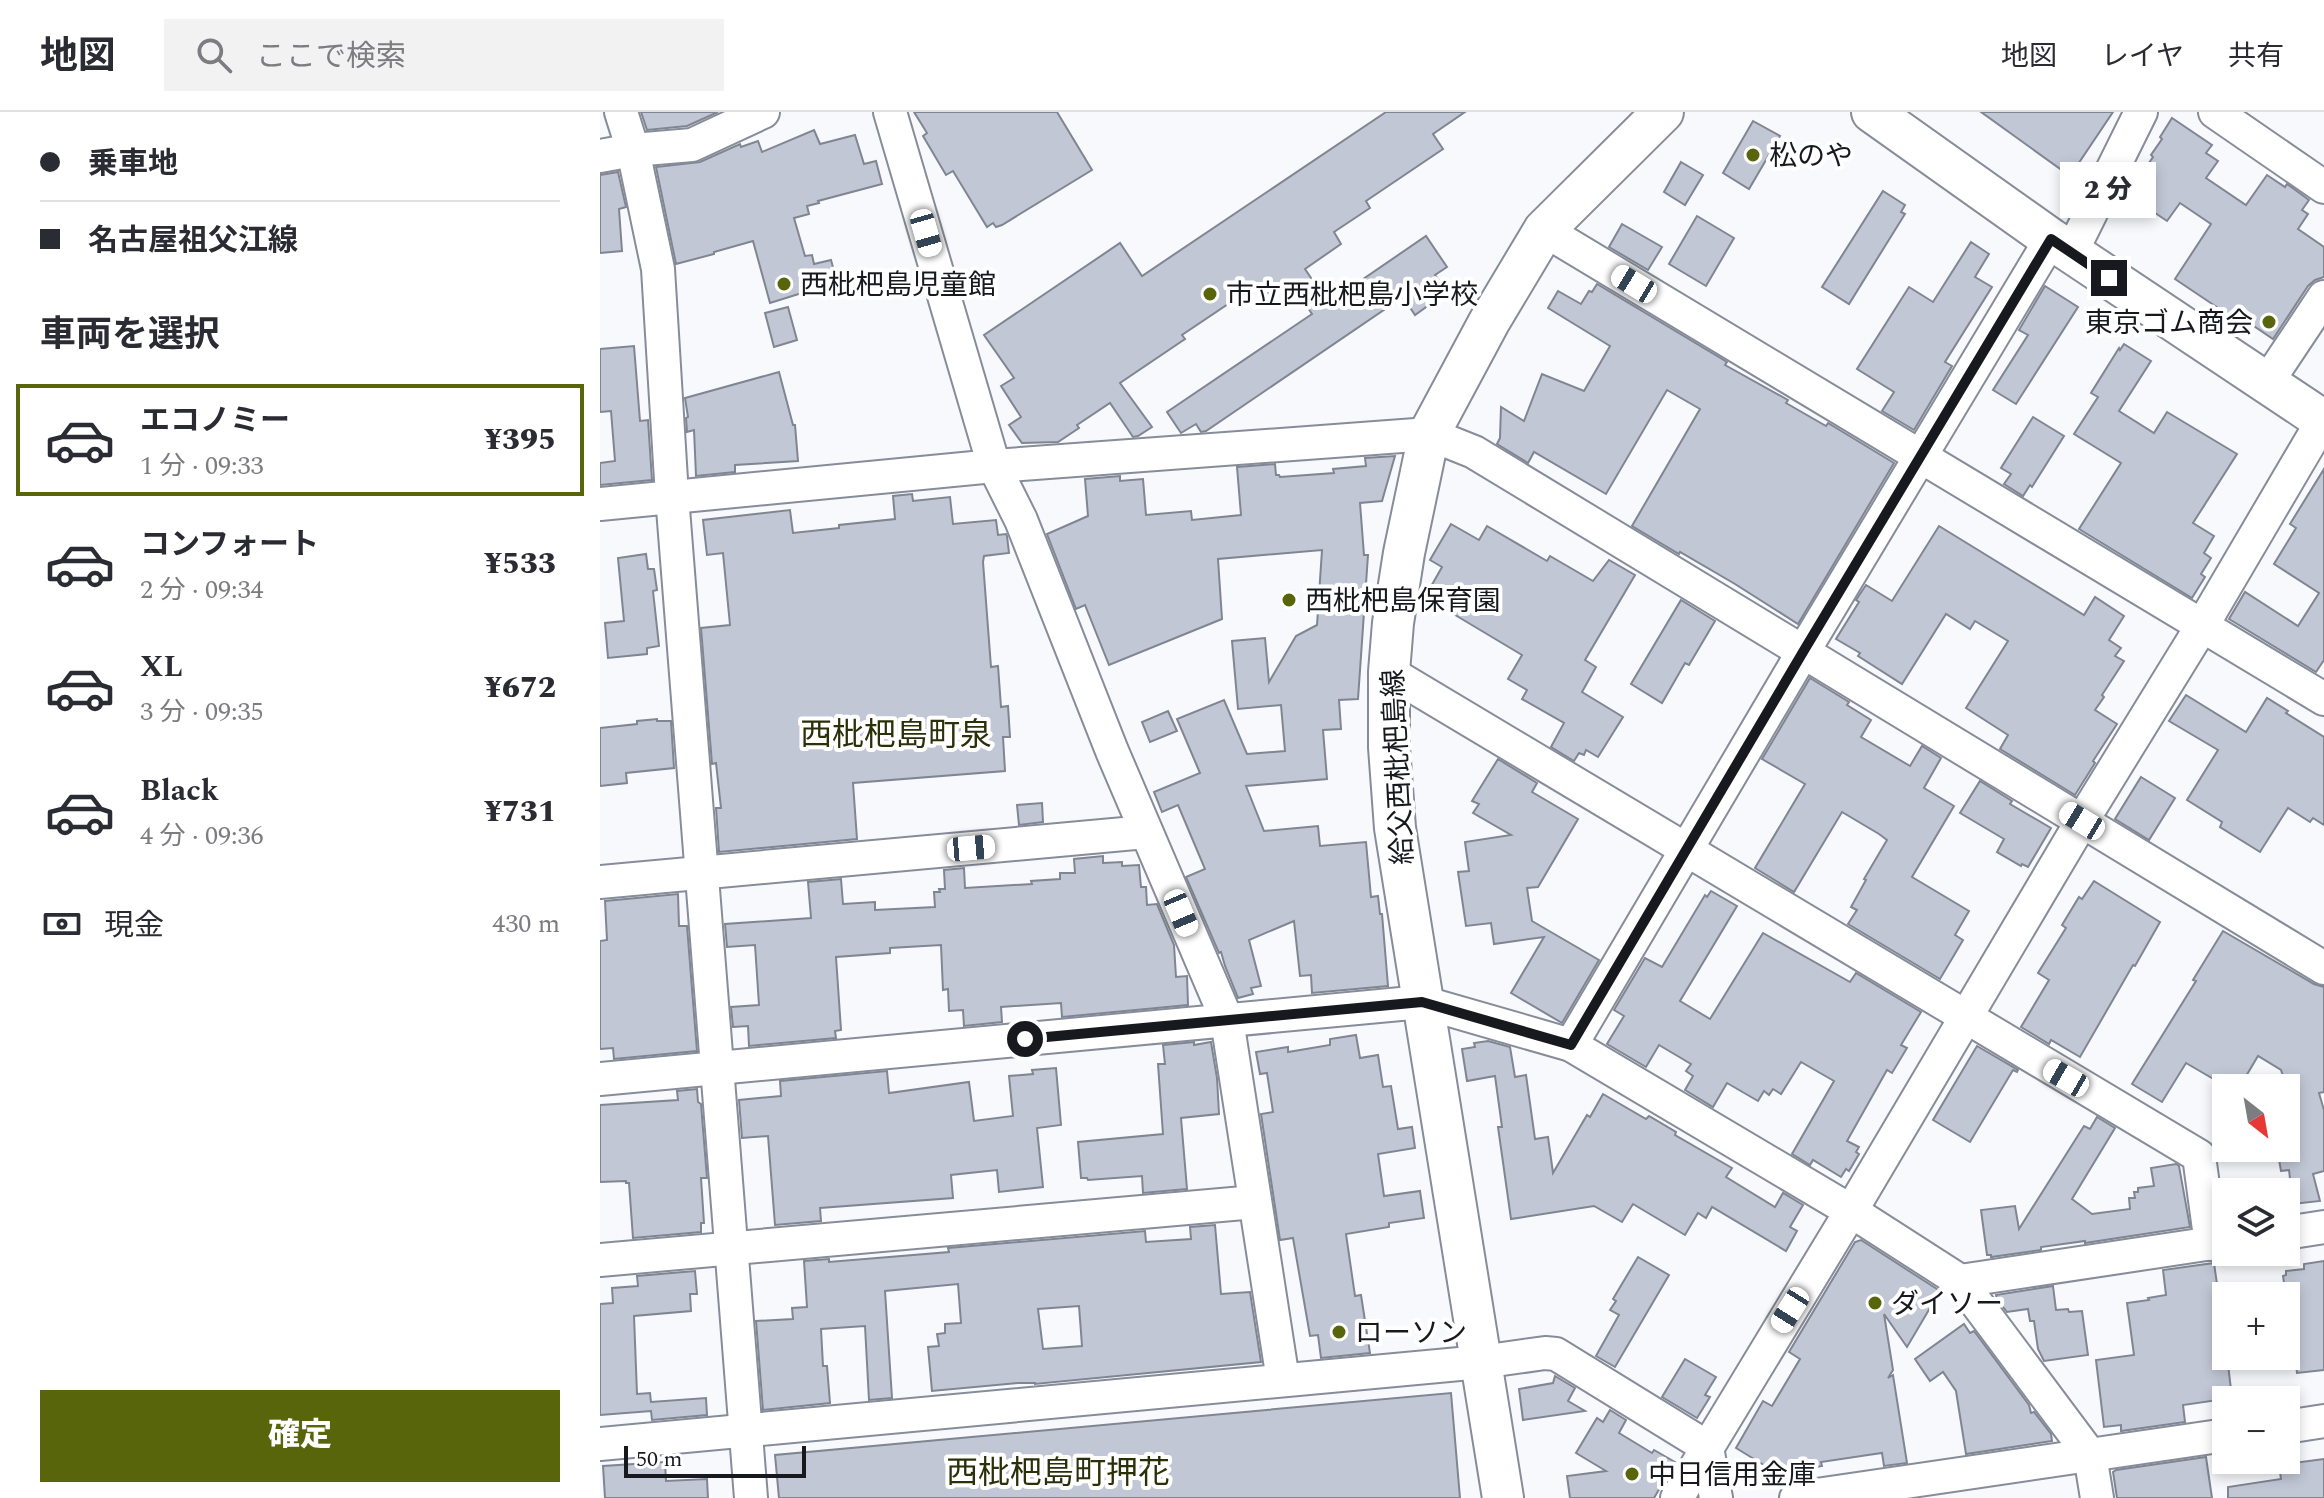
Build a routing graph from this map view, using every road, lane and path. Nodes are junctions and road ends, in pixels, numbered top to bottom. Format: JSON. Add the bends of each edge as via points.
{"nodes":[{"id":1,"x":621,"y":112,"type":"edge"},
{"id":2,"x":763,"y":112,"type":"edge"},
{"id":3,"x":890,"y":112,"type":"edge"},
{"id":4,"x":1663,"y":112,"type":"edge"},
{"id":5,"x":1872,"y":112,"type":"edge"},
{"id":6,"x":2141,"y":112,"type":"edge"},
{"id":7,"x":2215,"y":112,"type":"edge"},
{"id":8,"x":613,"y":146,"type":"edge"},
{"id":9,"x":2324,"y":187,"type":"edge"},
{"id":10,"x":1544,"y":230,"type":"junction"},
{"id":11,"x":2061,"y":246,"type":"junction"},
{"id":12,"x":2324,"y":297,"type":"edge"},
{"id":13,"x":2266,"y":384,"type":"junction"},
{"id":14,"x":2324,"y":420,"type":"edge"},
{"id":15,"x":1429,"y":434,"type":"junction"},
{"id":16,"x":1920,"y":456,"type":"junction"},
{"id":17,"x":994,"y":466,"type":"junction"},
{"id":18,"x":672,"y":496,"type":"junction"},
{"id":19,"x":600,"y":504,"type":"edge"},
{"id":20,"x":2202,"y":626,"type":"junction"},
{"id":21,"x":1803,"y":652,"type":"junction"},
{"id":22,"x":1389,"y":672,"type":"junction"},
{"id":23,"x":2324,"y":699,"type":"edge"},
{"id":24,"x":2082,"y":821,"type":"junction"},
{"id":25,"x":1146,"y":832,"type":"junction"},
{"id":26,"x":1686,"y":850,"type":"junction"},
{"id":27,"x":703,"y":873,"type":"junction"},
{"id":28,"x":600,"y":882,"type":"edge"},
{"id":29,"x":2324,"y":968,"type":"edge"},
{"id":30,"x":1422,"y":1002,"type":"junction"},
{"id":31,"x":1965,"y":1018,"type":"junction"},
{"id":32,"x":1227,"y":1020,"type":"junction"},
{"id":33,"x":1571,"y":1045,"type":"junction"},
{"id":34,"x":717,"y":1068,"type":"junction"},
{"id":35,"x":600,"y":1079,"type":"edge"},
{"id":36,"x":1255,"y":1202,"type":"junction"},
{"id":37,"x":1851,"y":1211,"type":"junction"},
{"id":38,"x":2212,"y":1212,"type":"edge"},
{"id":39,"x":2324,"y":1227,"type":"edge"},
{"id":40,"x":2300,"y":1231,"type":"edge"},
{"id":41,"x":2212,"y":1243,"type":"edge"},
{"id":42,"x":731,"y":1248,"type":"junction"},
{"id":43,"x":600,"y":1260,"type":"edge"},
{"id":44,"x":1960,"y":1281,"type":"junction"},
{"id":45,"x":1481,"y":1362,"type":"junction"},
{"id":46,"x":1283,"y":1380,"type":"junction"},
{"id":47,"x":2324,"y":1421,"type":"edge"},
{"id":48,"x":2300,"y":1425,"type":"edge"},
{"id":49,"x":745,"y":1430,"type":"junction"},
{"id":50,"x":2212,"y":1437,"type":"edge"},
{"id":51,"x":600,"y":1444,"type":"edge"},
{"id":52,"x":1707,"y":1447,"type":"junction"},
{"id":53,"x":2090,"y":1455,"type":"junction"},
{"id":54,"x":751,"y":1498,"type":"edge"},
{"id":55,"x":1503,"y":1498,"type":"edge"},
{"id":56,"x":1677,"y":1498,"type":"edge"},
{"id":57,"x":1716,"y":1498,"type":"edge"},
{"id":58,"x":1796,"y":1498,"type":"edge"},
{"id":59,"x":2097,"y":1498,"type":"edge"}],
"edges":[{"from":1,"to":8,"type":"street"},
{"from":2,"to":8,"type":"street","via":[[692,145]]},
{"from":3,"to":17,"type":"street"},
{"from":4,"to":10,"type":"main road","name":"給父西枇杷島線"},
{"from":5,"to":11,"type":"main road"},
{"from":6,"to":11,"type":"street"},
{"from":7,"to":9,"type":"street"},
{"from":8,"to":18,"type":"street","via":[[658,269]]},
{"from":10,"to":15,"type":"main road","name":"給父西枇杷島線"},
{"from":10,"to":16,"type":"street"},
{"from":11,"to":13,"type":"main road"},
{"from":11,"to":16,"type":"street"},
{"from":12,"to":13,"type":"street"},
{"from":13,"to":14,"type":"main road"},
{"from":14,"to":20,"type":"street"},
{"from":15,"to":17,"type":"street"},
{"from":15,"to":21,"type":"street","via":[[1474,452]]},
{"from":15,"to":22,"type":"main road","name":"給父西枇杷島線","via":[[1404,553]]},
{"from":16,"to":20,"type":"street"},
{"from":16,"to":21,"type":"street"},
{"from":17,"to":18,"type":"street"},
{"from":17,"to":25,"type":"street","via":[[1021,520]]},
{"from":18,"to":19,"type":"street"},
{"from":18,"to":27,"type":"street"},
{"from":20,"to":23,"type":"street"},
{"from":20,"to":24,"type":"street"},
{"from":21,"to":24,"type":"street"},
{"from":21,"to":26,"type":"street"},
{"from":22,"to":26,"type":"street"},
{"from":22,"to":30,"type":"main road","name":"給父西枇杷島線","via":[[1395,828]]},
{"from":24,"to":29,"type":"street"},
{"from":24,"to":31,"type":"street"},
{"from":25,"to":27,"type":"street"},
{"from":25,"to":32,"type":"street"},
{"from":26,"to":31,"type":"street"},
{"from":26,"to":33,"type":"street"},
{"from":27,"to":28,"type":"street"},
{"from":27,"to":34,"type":"street"},
{"from":30,"to":32,"type":"street"},
{"from":30,"to":33,"type":"street"},
{"from":30,"to":45,"type":"main road","name":"給父西枇杷島線"},
{"from":31,"to":37,"type":"street"},
{"from":31,"to":38,"type":"street","via":[[2199,1156]]},
{"from":32,"to":34,"type":"street"},
{"from":32,"to":36,"type":"street"},
{"from":33,"to":37,"type":"street"},
{"from":34,"to":35,"type":"street"},
{"from":34,"to":42,"type":"street"},
{"from":36,"to":42,"type":"street"},
{"from":36,"to":46,"type":"street"},
{"from":37,"to":44,"type":"street"},
{"from":37,"to":52,"type":"street"},
{"from":39,"to":40,"type":"street"},
{"from":41,"to":44,"type":"street"},
{"from":42,"to":43,"type":"street"},
{"from":42,"to":49,"type":"street"},
{"from":44,"to":53,"type":"street"},
{"from":45,"to":46,"type":"street"},
{"from":45,"to":52,"type":"street","via":[[1556,1354]]},
{"from":45,"to":55,"type":"main road","name":"給父西枇杷島線"},
{"from":46,"to":49,"type":"street"},
{"from":47,"to":48,"type":"street"},
{"from":49,"to":51,"type":"street"},
{"from":49,"to":54,"type":"street"},
{"from":50,"to":53,"type":"street"},
{"from":52,"to":56,"type":"street"},
{"from":52,"to":57,"type":"street"},
{"from":53,"to":58,"type":"street"},
{"from":53,"to":59,"type":"street"}]}
